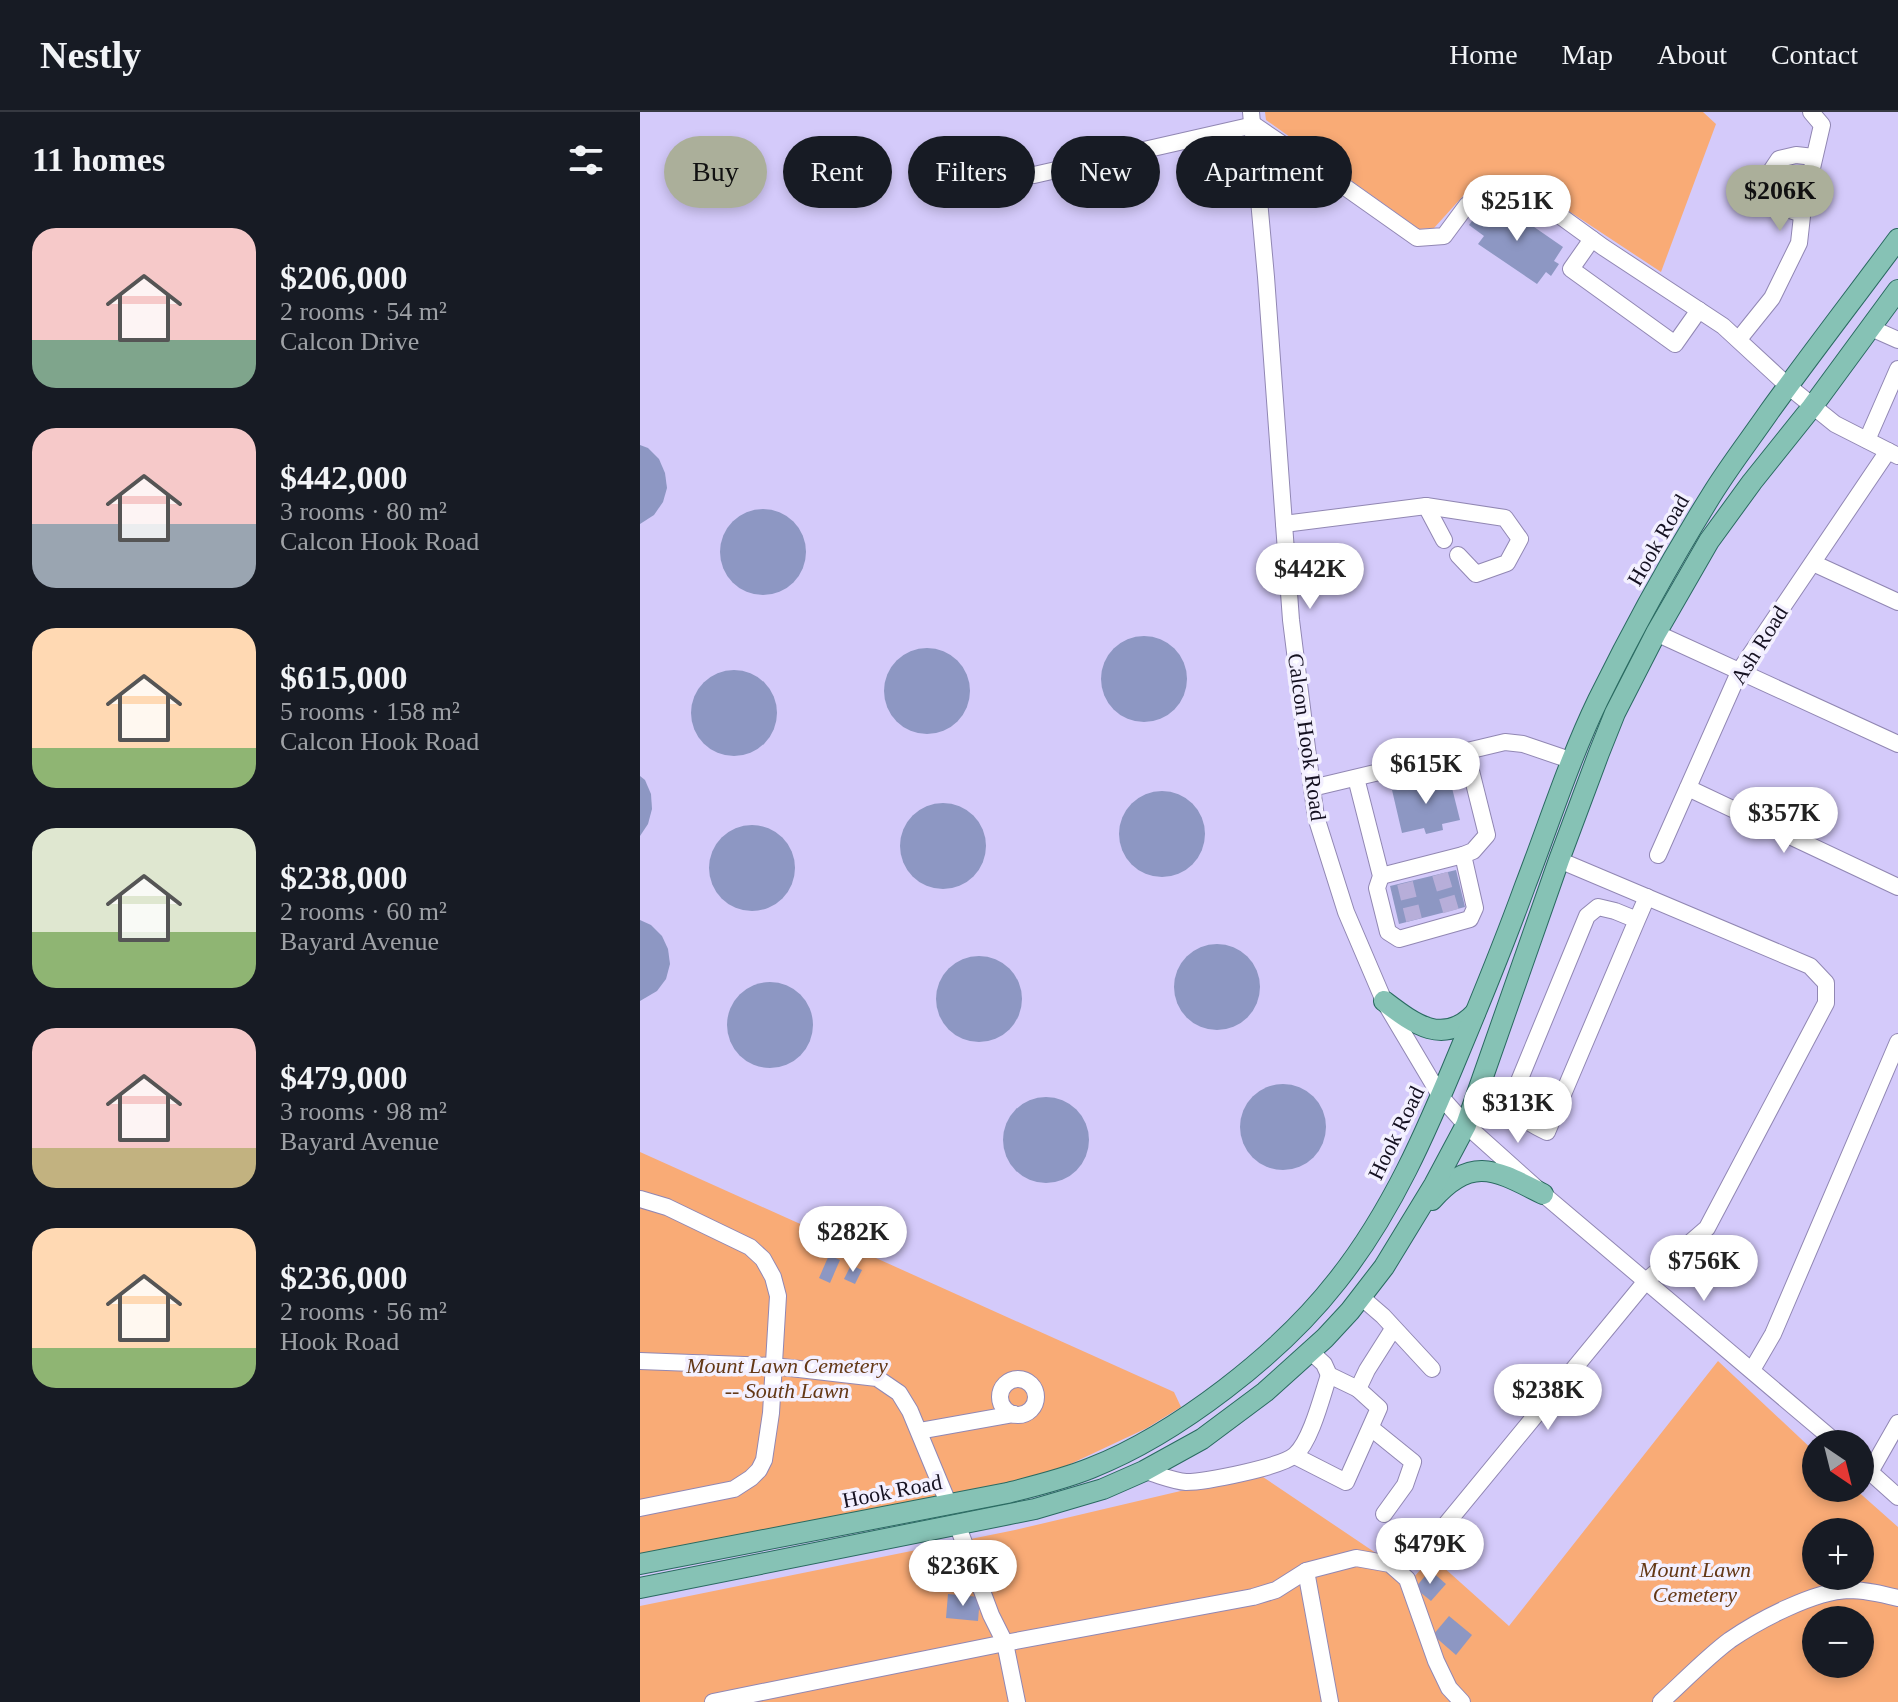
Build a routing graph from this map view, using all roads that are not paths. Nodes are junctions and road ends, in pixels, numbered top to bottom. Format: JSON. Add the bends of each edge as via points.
{"nodes":[{"id":1,"x":1811,"y":112,"type":"edge"},
{"id":2,"x":1253,"y":119,"type":"edge"},
{"id":3,"x":1814,"y":157,"type":"junction"},
{"id":4,"x":1035,"y":175,"type":"edge"},
{"id":5,"x":1802,"y":214,"type":"junction"},
{"id":6,"x":1592,"y":239,"type":"junction"},
{"id":7,"x":1898,"y":239,"type":"edge"},
{"id":8,"x":1898,"y":290,"type":"edge"},
{"id":9,"x":1699,"y":310,"type":"junction"},
{"id":10,"x":1871,"y":328,"type":"junction"},
{"id":11,"x":1739,"y":339,"type":"junction"},
{"id":12,"x":1898,"y":340,"type":"edge"},
{"id":13,"x":1898,"y":369,"type":"edge"},
{"id":14,"x":1788,"y":386,"type":"junction"},
{"id":15,"x":1812,"y":407,"type":"junction"},
{"id":16,"x":1867,"y":440,"type":"junction"},
{"id":17,"x":1893,"y":453,"type":"edge"},
{"id":18,"x":1426,"y":506,"type":"junction"},
{"id":19,"x":1284,"y":524,"type":"junction"},
{"id":20,"x":1444,"y":540,"type":"dead end"},
{"id":21,"x":1458,"y":555,"type":"dead end"},
{"id":22,"x":1813,"y":563,"type":"junction"},
{"id":23,"x":1898,"y":602,"type":"edge"},
{"id":24,"x":1656,"y":633,"type":"junction"},
{"id":25,"x":1740,"y":670,"type":"junction"},
{"id":26,"x":1898,"y":744,"type":"edge"},
{"id":27,"x":1466,"y":751,"type":"junction"},
{"id":28,"x":1573,"y":761,"type":"junction"},
{"id":29,"x":1356,"y":778,"type":"junction"},
{"id":30,"x":1312,"y":788,"type":"junction"},
{"id":31,"x":1688,"y":788,"type":"junction"},
{"id":32,"x":1463,"y":855,"type":"junction"},
{"id":33,"x":1658,"y":855,"type":"dead end"},
{"id":34,"x":1559,"y":860,"type":"junction"},
{"id":35,"x":1381,"y":876,"type":"junction"},
{"id":36,"x":1898,"y":887,"type":"edge"},
{"id":37,"x":1647,"y":897,"type":"junction"},
{"id":38,"x":1637,"y":920,"type":"junction"},
{"id":39,"x":1384,"y":1001,"type":"junction"},
{"id":40,"x":1475,"y":1013,"type":"junction"},
{"id":41,"x":1898,"y":1042,"type":"edge"},
{"id":42,"x":1441,"y":1097,"type":"junction"},
{"id":43,"x":1466,"y":1125,"type":"junction"},
{"id":44,"x":1543,"y":1194,"type":"junction"},
{"id":45,"x":640,"y":1199,"type":"edge"},
{"id":46,"x":1407,"y":1232,"type":"junction"},
{"id":47,"x":1646,"y":1281,"type":"junction"},
{"id":48,"x":1361,"y":1297,"type":"junction"},
{"id":49,"x":1393,"y":1329,"type":"junction"},
{"id":50,"x":1310,"y":1351,"type":"junction"},
{"id":51,"x":640,"y":1361,"type":"edge"},
{"id":52,"x":773,"y":1366,"type":"junction"},
{"id":53,"x":1432,"y":1369,"type":"dead end"},
{"id":54,"x":1752,"y":1370,"type":"junction"},
{"id":55,"x":1329,"y":1375,"type":"junction"},
{"id":56,"x":1358,"y":1389,"type":"junction"},
{"id":57,"x":1001,"y":1399,"type":"junction"},
{"id":58,"x":1014,"y":1414,"type":"junction"},
{"id":59,"x":987,"y":1419,"type":"junction"},
{"id":60,"x":1898,"y":1423,"type":"edge"},
{"id":61,"x":1371,"y":1428,"type":"junction"},
{"id":62,"x":1822,"y":1430,"type":"edge"},
{"id":63,"x":919,"y":1431,"type":"junction"},
{"id":64,"x":1295,"y":1456,"type":"junction"},
{"id":65,"x":1874,"y":1456,"type":"edge"},
{"id":66,"x":1144,"y":1471,"type":"junction"},
{"id":67,"x":1874,"y":1476,"type":"edge"},
{"id":68,"x":1898,"y":1497,"type":"edge"},
{"id":69,"x":949,"y":1505,"type":"junction"},
{"id":70,"x":640,"y":1508,"type":"edge"},
{"id":71,"x":1384,"y":1514,"type":"dead end"},
{"id":72,"x":957,"y":1524,"type":"junction"},
{"id":73,"x":1419,"y":1557,"type":"dead end"},
{"id":74,"x":640,"y":1564,"type":"edge"},
{"id":75,"x":1306,"y":1571,"type":"junction"},
{"id":76,"x":640,"y":1588,"type":"edge"},
{"id":77,"x":1898,"y":1598,"type":"edge"},
{"id":78,"x":1005,"y":1643,"type":"junction"},
{"id":79,"x":713,"y":1702,"type":"edge"},
{"id":80,"x":1017,"y":1702,"type":"edge"},
{"id":81,"x":1330,"y":1702,"type":"edge"},
{"id":82,"x":1462,"y":1702,"type":"edge"},
{"id":83,"x":1661,"y":1702,"type":"edge"}],
"edges":[{"from":1,"to":3,"type":"street","via":[[1822,125]]},
{"from":2,"to":4,"type":"street"},
{"from":2,"to":6,"type":"street","via":[[1417,238],[1444,236],[1467,205],[1497,186],[1530,194]]},
{"from":2,"to":19,"type":"street","name":"Calcon Hook Road"},
{"from":3,"to":5,"type":"street"},
{"from":3,"to":5,"type":"street","via":[[1779,159],[1767,177],[1775,205]]},
{"from":5,"to":11,"type":"street","via":[[1799,243],[1772,298]]},
{"from":6,"to":9,"type":"street"},
{"from":6,"to":9,"type":"street","via":[[1571,269],[1675,344]]},
{"from":7,"to":14,"type":"main road","name":"Hook Road"},
{"from":8,"to":10,"type":"main road","name":"Hook Road"},
{"from":9,"to":11,"type":"street"},
{"from":10,"to":12,"type":"street"},
{"from":10,"to":15,"type":"main road","name":"Hook Road"},
{"from":11,"to":14,"type":"street"},
{"from":13,"to":16,"type":"street"},
{"from":14,"to":15,"type":"street"},
{"from":14,"to":28,"type":"main road","name":"Hook Road","via":[[1678,552],[1619,658]]},
{"from":15,"to":16,"type":"street"},
{"from":15,"to":24,"type":"main road","name":"Hook Road","via":[[1709,541]]},
{"from":16,"to":17,"type":"street"},
{"from":17,"to":22,"type":"street","name":"Ash Road"},
{"from":18,"to":19,"type":"street"},
{"from":18,"to":20,"type":"street"},
{"from":18,"to":21,"type":"street","via":[[1505,518],[1520,539],[1507,563],[1476,574]]},
{"from":19,"to":30,"type":"street","name":"Calcon Hook Road"},
{"from":22,"to":23,"type":"street"},
{"from":22,"to":25,"type":"street","name":"Ash Road"},
{"from":24,"to":25,"type":"street"},
{"from":24,"to":34,"type":"main road","name":"Hook Road","via":[[1615,713]]},
{"from":25,"to":26,"type":"street"},
{"from":25,"to":31,"type":"street","name":"Ash Road"},
{"from":27,"to":28,"type":"street","via":[[1505,742]]},
{"from":27,"to":29,"type":"street"},
{"from":27,"to":32,"type":"street","via":[[1487,835]]},
{"from":28,"to":40,"type":"main road","name":"Hook Road"},
{"from":29,"to":30,"type":"street"},
{"from":29,"to":35,"type":"street"},
{"from":30,"to":39,"type":"street","name":"Calcon Hook Road","via":[[1346,912]]},
{"from":31,"to":33,"type":"street","name":"Ash Road"},
{"from":31,"to":36,"type":"street"},
{"from":32,"to":35,"type":"street","via":[[1439,868]]},
{"from":32,"to":35,"type":"street","via":[[1475,908],[1470,919],[1452,917],[1416,927],[1399,939],[1388,932],[1377,888]]},
{"from":34,"to":37,"type":"street"},
{"from":34,"to":43,"type":"main road","name":"Hook Road"},
{"from":37,"to":38,"type":"street"},
{"from":37,"to":47,"type":"street","via":[[1810,966],[1826,983],[1826,1003],[1707,1228]]},
{"from":38,"to":38,"type":"street","via":[[1547,1132],[1526,1122],[1516,1105],[1519,1081],[1587,916],[1598,907]]},
{"from":39,"to":40,"type":"main road","via":[[1421,1027],[1434,1029],[1454,1028]]},
{"from":39,"to":42,"type":"street","name":"Calcon Hook Road"},
{"from":40,"to":42,"type":"main road","name":"Hook Road"},
{"from":41,"to":54,"type":"street","via":[[1773,1334]]},
{"from":42,"to":43,"type":"street","name":"Calcon Hook Road"},
{"from":42,"to":69,"type":"main road","name":"Hook Road","via":[[1404,1177],[1362,1245],[1303,1320],[1258,1361],[1200,1408],[1093,1467],[1049,1483]]},
{"from":43,"to":44,"type":"street","name":"Calcon Hook Road"},
{"from":43,"to":46,"type":"main road","name":"Hook Road"},
{"from":44,"to":46,"type":"main road","via":[[1498,1172],[1465,1174],[1434,1197]]},
{"from":44,"to":47,"type":"street","name":"Calcon Hook Road"},
{"from":45,"to":52,"type":"street","via":[[736,1240],[763,1259],[778,1296]]},
{"from":46,"to":48,"type":"main road","name":"Hook Road"},
{"from":47,"to":54,"type":"street","name":"Calcon Hook Road"},
{"from":47,"to":73,"type":"street"},
{"from":48,"to":49,"type":"street"},
{"from":48,"to":50,"type":"main road","name":"Hook Road"},
{"from":49,"to":53,"type":"street"},
{"from":49,"to":56,"type":"street"},
{"from":50,"to":55,"type":"street"},
{"from":50,"to":66,"type":"main road","name":"Hook Road","via":[[1236,1415]]},
{"from":51,"to":52,"type":"street"},
{"from":52,"to":63,"type":"street","via":[[877,1378],[899,1393]]},
{"from":52,"to":70,"type":"street","via":[[771,1413],[759,1470],[734,1489]]},
{"from":54,"to":62,"type":"street","name":"Calcon Hook Road"},
{"from":55,"to":56,"type":"street"},
{"from":55,"to":64,"type":"street","via":[[1309,1433]]},
{"from":56,"to":61,"type":"street","via":[[1379,1408]]},
{"from":57,"to":58,"type":"street"},
{"from":57,"to":58,"type":"street","via":[[1009,1381],[1032,1384],[1034,1406]]},
{"from":57,"to":59,"type":"street"},
{"from":58,"to":59,"type":"street"},
{"from":59,"to":63,"type":"street"},
{"from":60,"to":65,"type":"street"},
{"from":61,"to":64,"type":"street","via":[[1346,1482]]},
{"from":61,"to":71,"type":"street","via":[[1413,1462],[1405,1485]]},
{"from":63,"to":69,"type":"street"},
{"from":64,"to":66,"type":"street","via":[[1268,1467],[1186,1482]]},
{"from":66,"to":72,"type":"main road","name":"Hook Road","via":[[1074,1499]]},
{"from":67,"to":68,"type":"street"},
{"from":69,"to":74,"type":"main road","name":"Hook Road"},
{"from":72,"to":76,"type":"main road","name":"Hook Road"},
{"from":72,"to":78,"type":"street"},
{"from":75,"to":78,"type":"street","via":[[1253,1597]]},
{"from":75,"to":81,"type":"street"},
{"from":75,"to":82,"type":"street","via":[[1356,1558],[1390,1564],[1407,1579],[1436,1661]]},
{"from":77,"to":83,"type":"street","via":[[1848,1590],[1782,1610],[1730,1640]]},
{"from":78,"to":79,"type":"street"},
{"from":78,"to":80,"type":"street"}]}
